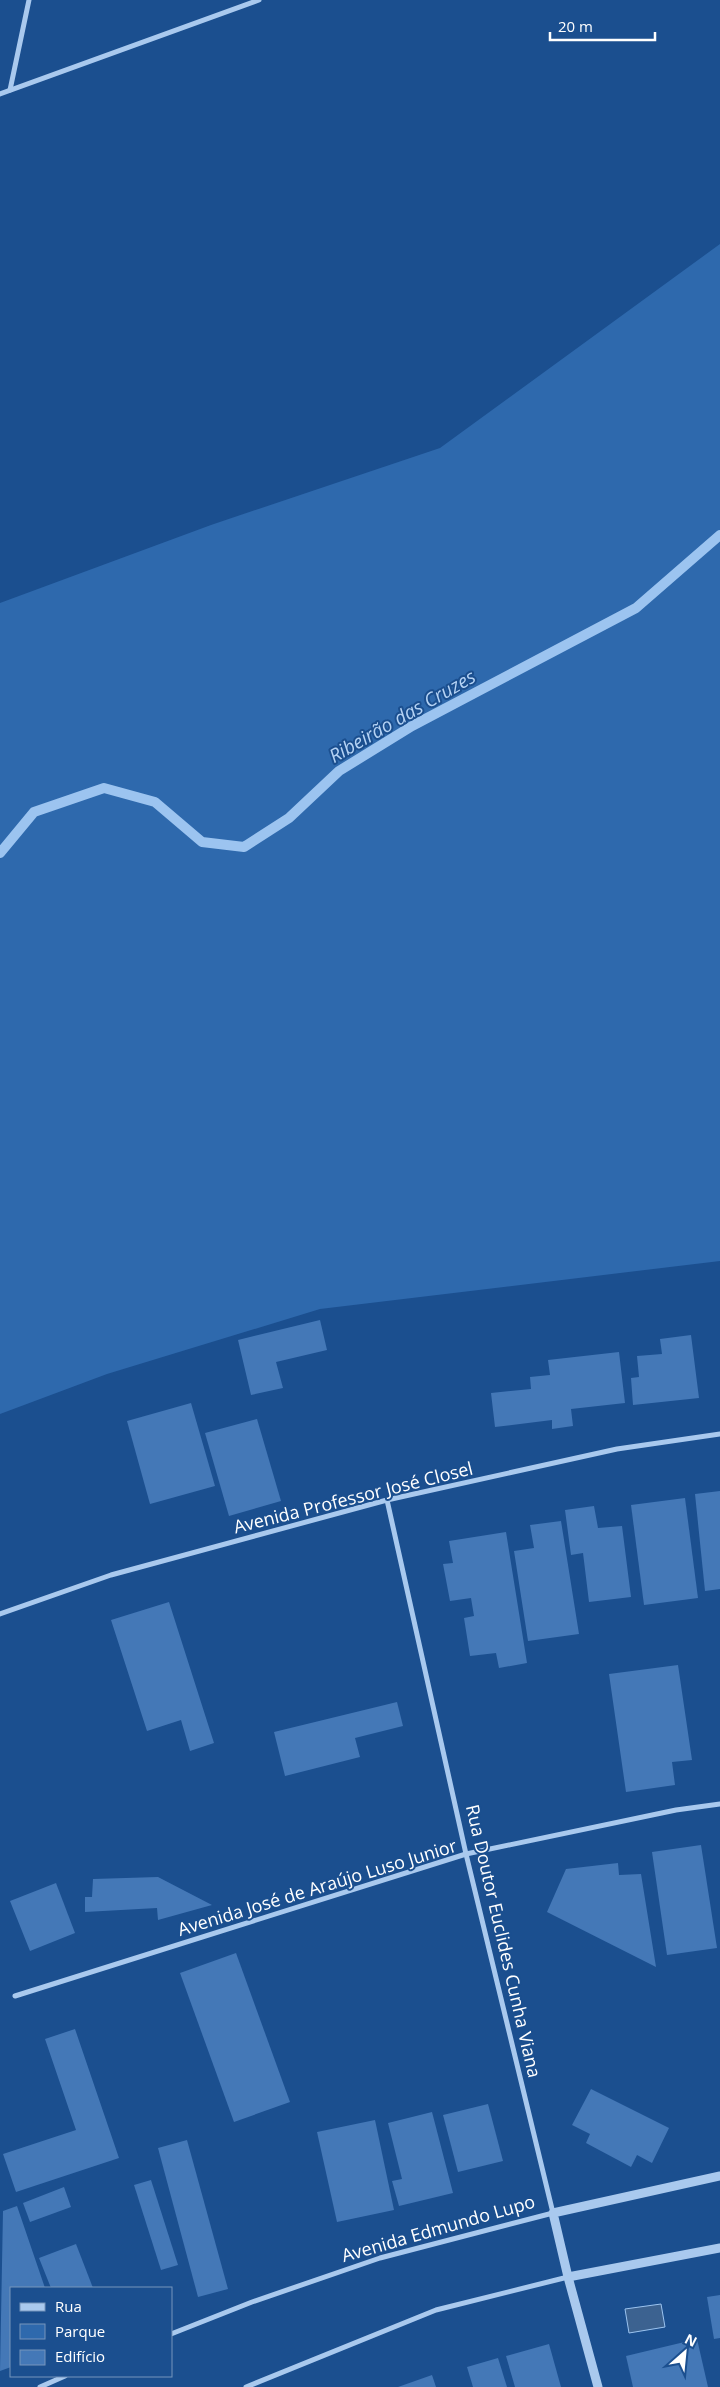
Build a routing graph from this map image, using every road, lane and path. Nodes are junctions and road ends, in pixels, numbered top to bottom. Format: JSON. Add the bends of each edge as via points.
{"nodes":[{"id":1,"x":28,"y":0,"type":"edge"},
{"id":2,"x":258,"y":0,"type":"edge"},
{"id":3,"x":10,"y":90,"type":"junction"},
{"id":4,"x":0,"y":94,"type":"edge"},
{"id":5,"x":720,"y":1434,"type":"edge"},
{"id":6,"x":387,"y":1500,"type":"junction"},
{"id":7,"x":0,"y":1614,"type":"edge"},
{"id":8,"x":720,"y":1804,"type":"edge"},
{"id":9,"x":466,"y":1854,"type":"junction"},
{"id":10,"x":15,"y":1996,"type":"dead end"},
{"id":11,"x":720,"y":2176,"type":"edge"},
{"id":12,"x":553,"y":2213,"type":"junction"},
{"id":13,"x":720,"y":2248,"type":"edge"},
{"id":14,"x":568,"y":2277,"type":"junction"},
{"id":15,"x":172,"y":2334,"type":"edge"},
{"id":16,"x":62,"y":2377,"type":"edge"},
{"id":17,"x":40,"y":2387,"type":"edge"},
{"id":18,"x":246,"y":2387,"type":"edge"},
{"id":19,"x":598,"y":2387,"type":"edge"}],
"edges":[{"from":1,"to":3,"type":"street"},
{"from":2,"to":3,"type":"street"},
{"from":3,"to":4,"type":"street"},
{"from":5,"to":6,"type":"street","name":"Avenida Professor José Closel","via":[[617,1449]]},
{"from":6,"to":7,"type":"street","name":"Avenida Professor José Closel","via":[[111,1576]]},
{"from":6,"to":9,"type":"street","name":"Rua Doutor Euclides Cunha Viana"},
{"from":8,"to":9,"type":"street","name":"Avenida José de Araújo Luso Junior","via":[[676,1810]]},
{"from":9,"to":10,"type":"street","name":"Avenida José de Araújo Luso Junior"},
{"from":9,"to":12,"type":"street","name":"Rua Doutor Euclides Cunha Viana"},
{"from":11,"to":12,"type":"street","name":"Avenida Edmundo Lupo"},
{"from":12,"to":14,"type":"street","name":"Rua Doutor Euclides Cunha Viana"},
{"from":12,"to":15,"type":"street","name":"Avenida Edmundo Lupo","via":[[380,2258]]},
{"from":13,"to":14,"type":"street"},
{"from":14,"to":18,"type":"street","via":[[436,2310]]},
{"from":14,"to":19,"type":"street","name":"Rua Doutor Euclides Cunha Viana"},
{"from":16,"to":17,"type":"street"}]}
